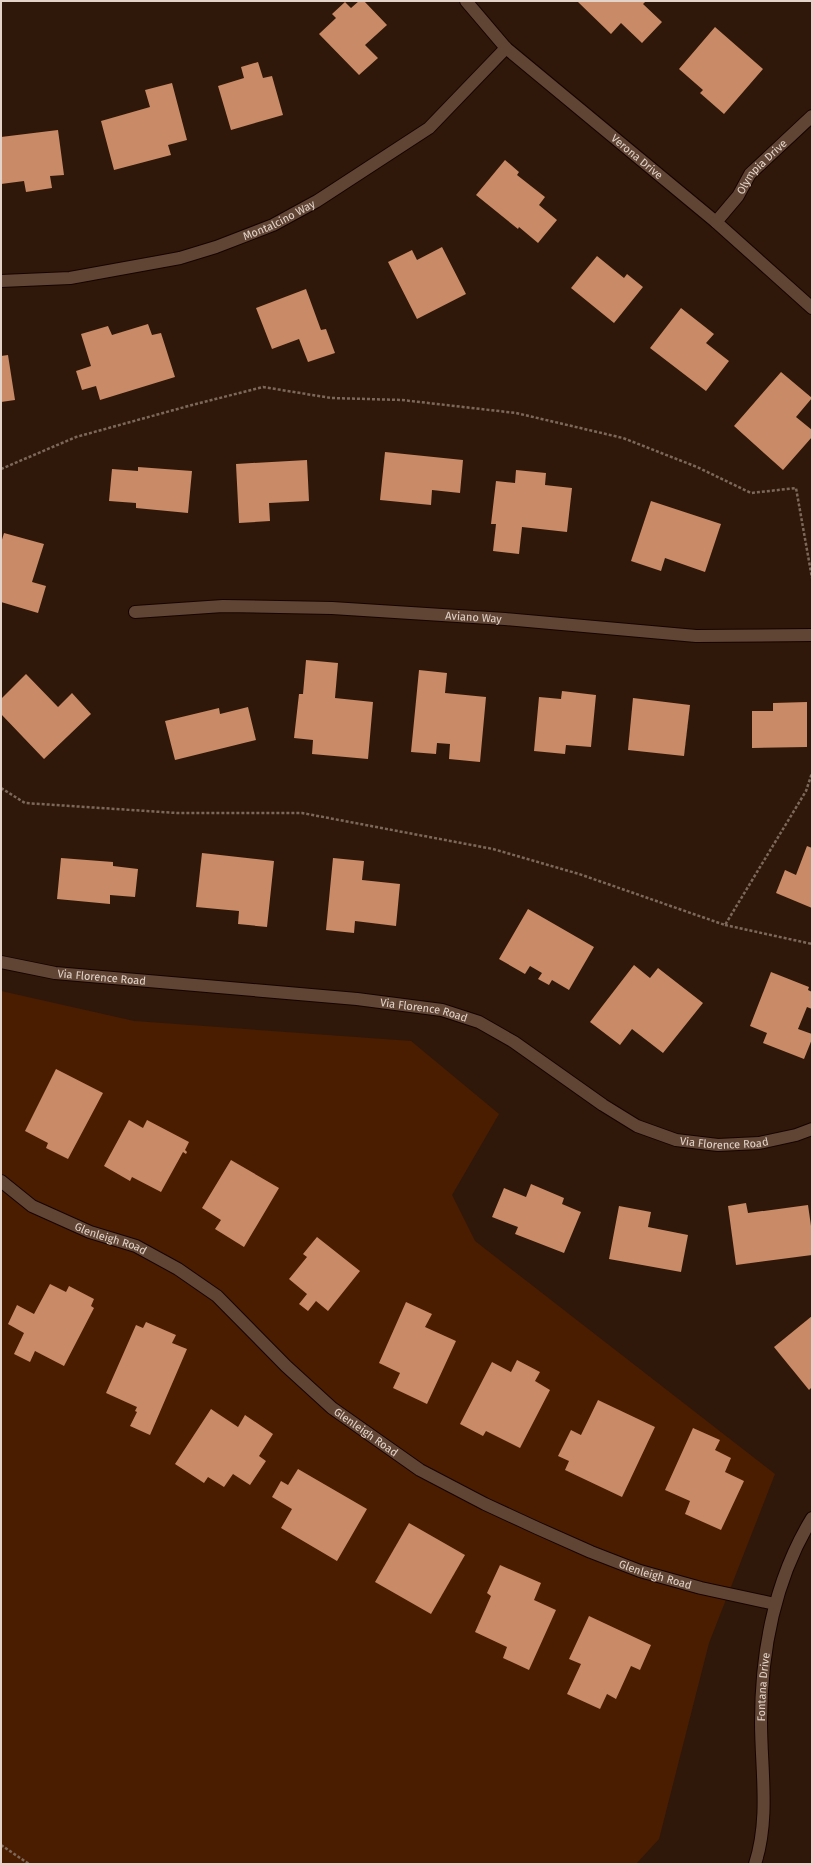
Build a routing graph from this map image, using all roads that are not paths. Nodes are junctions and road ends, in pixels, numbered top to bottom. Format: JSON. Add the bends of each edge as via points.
{"nodes":[{"id":1,"x":466,"y":1,"type":"edge"},
{"id":2,"x":506,"y":48,"type":"junction"},
{"id":3,"x":812,"y":116,"type":"edge"},
{"id":4,"x":716,"y":222,"type":"junction"},
{"id":5,"x":1,"y":281,"type":"edge"},
{"id":6,"x":812,"y":308,"type":"edge"},
{"id":7,"x":135,"y":612,"type":"dead end"},
{"id":8,"x":812,"y":636,"type":"edge"},
{"id":9,"x":1,"y":962,"type":"edge"},
{"id":10,"x":812,"y":1130,"type":"edge"},
{"id":11,"x":1,"y":1182,"type":"edge"},
{"id":12,"x":812,"y":1518,"type":"edge"},
{"id":13,"x":775,"y":1604,"type":"junction"},
{"id":14,"x":755,"y":1864,"type":"edge"}],
"edges":[{"from":1,"to":2,"type":"street","name":"Verona Drive"},
{"from":2,"to":4,"type":"street","name":"Verona Drive"},
{"from":2,"to":5,"type":"street","name":"Montalcino Way","via":[[429,128],[317,201],[273,224],[216,247],[180,258],[70,278]]},
{"from":3,"to":4,"type":"street","name":"Olympia Drive","via":[[750,174],[738,196]]},
{"from":4,"to":6,"type":"street","name":"Verona Drive"},
{"from":7,"to":8,"type":"street","name":"Aviano Way","via":[[223,606],[332,608],[505,619],[696,636]]},
{"from":9,"to":10,"type":"street","name":"Via Florence Road","via":[[55,973],[357,999],[442,1010],[479,1022],[514,1042],[637,1126],[676,1140],[718,1146],[759,1143]]},
{"from":11,"to":13,"type":"street","name":"Glenleigh Road","via":[[32,1206],[90,1232],[136,1246],[185,1274],[217,1296],[286,1366],[332,1408],[420,1470],[537,1528],[640,1571],[701,1588]]},
{"from":12,"to":13,"type":"street","name":"Fontana Drive","via":[[788,1566]]},
{"from":13,"to":14,"type":"street","name":"Fontana Drive","via":[[762,1679],[763,1803]]}]}
